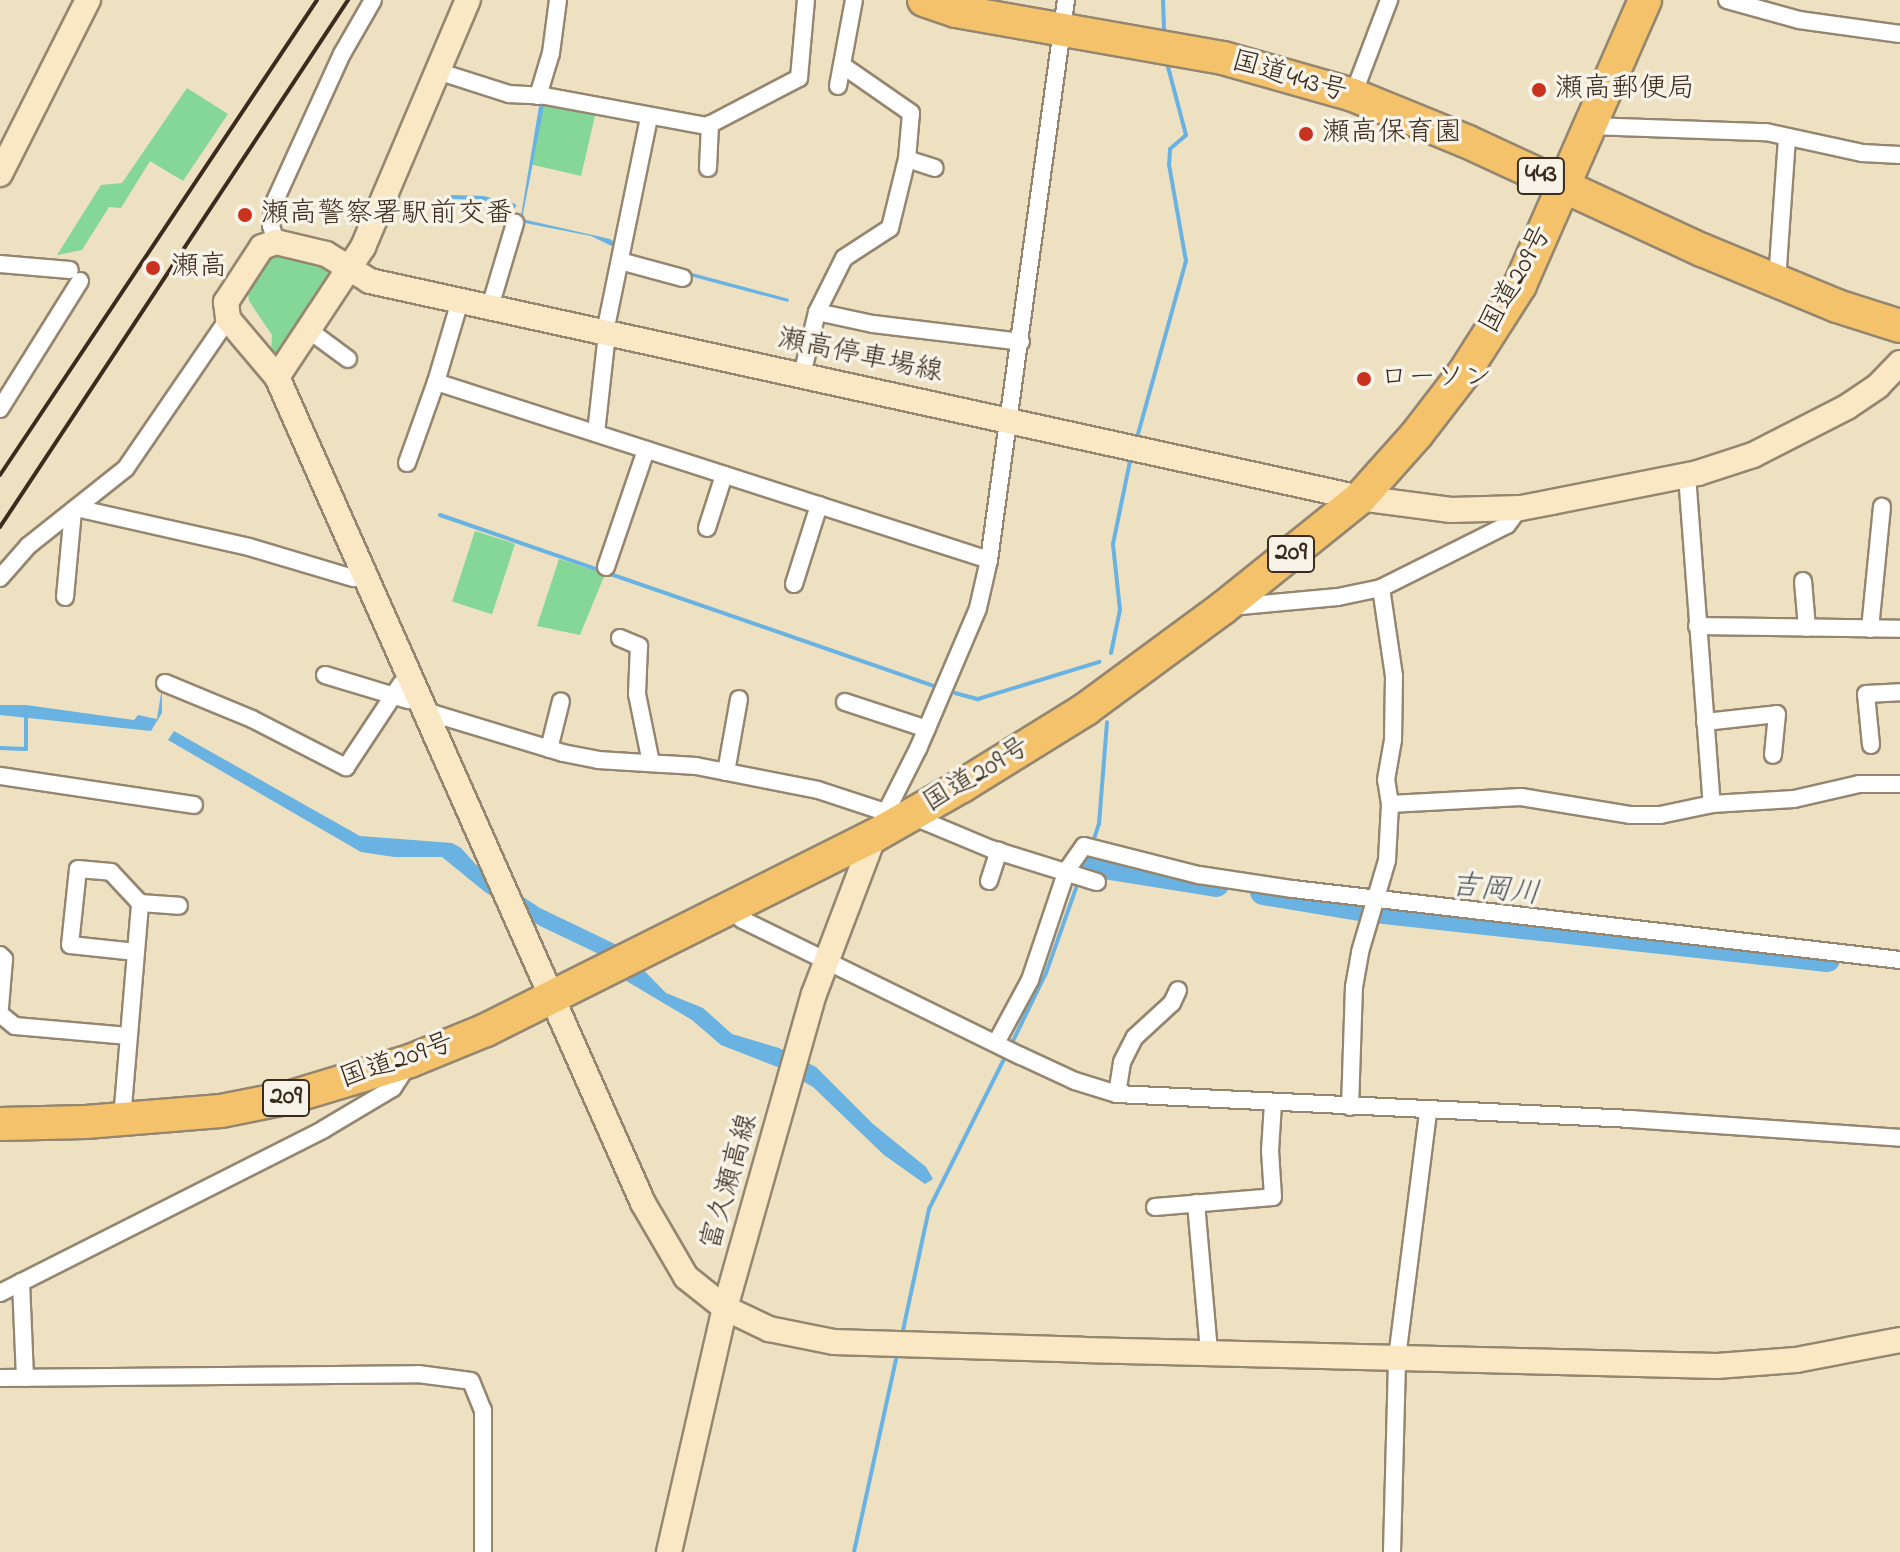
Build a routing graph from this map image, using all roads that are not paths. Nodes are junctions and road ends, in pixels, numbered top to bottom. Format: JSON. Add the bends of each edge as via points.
{"nodes":[{"id":1,"x":88,"y":0,"type":"edge"},
{"id":2,"x":373,"y":0,"type":"edge"},
{"id":3,"x":468,"y":0,"type":"edge"},
{"id":4,"x":558,"y":0,"type":"edge"},
{"id":5,"x":806,"y":0,"type":"edge"},
{"id":6,"x":854,"y":0,"type":"edge"},
{"id":7,"x":924,"y":0,"type":"edge"},
{"id":8,"x":1389,"y":0,"type":"edge"},
{"id":9,"x":1645,"y":0,"type":"edge"},
{"id":10,"x":1727,"y":0,"type":"edge"},
{"id":11,"x":1065,"y":15,"type":"edge"},
{"id":12,"x":1900,"y":34,"type":"edge"},
{"id":13,"x":842,"y":65,"type":"junction"},
{"id":14,"x":437,"y":71,"type":"junction"},
{"id":15,"x":838,"y":86,"type":"dead end"},
{"id":16,"x":1353,"y":95,"type":"junction"},
{"id":17,"x":538,"y":96,"type":"junction"},
{"id":18,"x":649,"y":118,"type":"junction"},
{"id":19,"x":710,"y":124,"type":"junction"},
{"id":20,"x":1590,"y":126,"type":"junction"},
{"id":21,"x":1787,"y":137,"type":"junction"},
{"id":22,"x":1900,"y":155,"type":"edge"},
{"id":23,"x":907,"y":159,"type":"junction"},
{"id":24,"x":708,"y":168,"type":"dead end"},
{"id":25,"x":935,"y":168,"type":"dead end"},
{"id":26,"x":0,"y":174,"type":"edge"},
{"id":27,"x":1566,"y":187,"type":"junction"},
{"id":28,"x":515,"y":223,"type":"dead end"},
{"id":29,"x":276,"y":242,"type":"junction"},
{"id":30,"x":620,"y":261,"type":"junction"},
{"id":31,"x":0,"y":264,"type":"edge"},
{"id":32,"x":350,"y":271,"type":"junction"},
{"id":33,"x":683,"y":278,"type":"dead end"},
{"id":34,"x":1777,"y":281,"type":"junction"},
{"id":35,"x":460,"y":301,"type":"junction"},
{"id":36,"x":490,"y":307,"type":"junction"},
{"id":37,"x":817,"y":312,"type":"junction"},
{"id":38,"x":228,"y":319,"type":"junction"},
{"id":39,"x":1900,"y":326,"type":"edge"},
{"id":40,"x":310,"y":331,"type":"junction"},
{"id":41,"x":606,"y":333,"type":"junction"},
{"id":42,"x":1021,"y":342,"type":"junction"},
{"id":43,"x":348,"y":359,"type":"dead end"},
{"id":44,"x":1900,"y":363,"type":"edge"},
{"id":45,"x":802,"y":375,"type":"junction"},
{"id":46,"x":277,"y":377,"type":"junction"},
{"id":47,"x":436,"y":382,"type":"junction"},
{"id":48,"x":0,"y":409,"type":"edge"},
{"id":49,"x":1010,"y":420,"type":"junction"},
{"id":50,"x":596,"y":433,"type":"junction"},
{"id":51,"x":646,"y":450,"type":"junction"},
{"id":52,"x":407,"y":463,"type":"dead end"},
{"id":53,"x":724,"y":475,"type":"junction"},
{"id":54,"x":1687,"y":475,"type":"junction"},
{"id":55,"x":1360,"y":498,"type":"junction"},
{"id":56,"x":819,"y":505,"type":"junction"},
{"id":57,"x":1882,"y":507,"type":"dead end"},
{"id":58,"x":1520,"y":508,"type":"junction"},
{"id":59,"x":74,"y":509,"type":"junction"},
{"id":60,"x":707,"y":528,"type":"dead end"},
{"id":61,"x":989,"y":560,"type":"junction"},
{"id":62,"x":606,"y":567,"type":"dead end"},
{"id":63,"x":0,"y":578,"type":"edge"},
{"id":64,"x":353,"y":578,"type":"dead end"},
{"id":65,"x":1803,"y":581,"type":"dead end"},
{"id":66,"x":794,"y":584,"type":"dead end"},
{"id":67,"x":1381,"y":588,"type":"junction"},
{"id":68,"x":65,"y":597,"type":"dead end"},
{"id":69,"x":1223,"y":608,"type":"junction"},
{"id":70,"x":1697,"y":626,"type":"junction"},
{"id":71,"x":1807,"y":628,"type":"junction"},
{"id":72,"x":1870,"y":629,"type":"junction"},
{"id":73,"x":1900,"y":629,"type":"edge"},
{"id":74,"x":620,"y":638,"type":"dead end"},
{"id":75,"x":325,"y":675,"type":"dead end"},
{"id":76,"x":165,"y":683,"type":"dead end"},
{"id":77,"x":1900,"y":692,"type":"edge"},
{"id":78,"x":407,"y":698,"type":"junction"},
{"id":79,"x":739,"y":699,"type":"dead end"},
{"id":80,"x":561,"y":701,"type":"dead end"},
{"id":81,"x":845,"y":702,"type":"dead end"},
{"id":82,"x":1705,"y":722,"type":"junction"},
{"id":83,"x":927,"y":729,"type":"junction"},
{"id":84,"x":1871,"y":745,"type":"dead end"},
{"id":85,"x":549,"y":749,"type":"junction"},
{"id":86,"x":1773,"y":755,"type":"dead end"},
{"id":87,"x":651,"y":763,"type":"junction"},
{"id":88,"x":726,"y":772,"type":"junction"},
{"id":89,"x":0,"y":776,"type":"edge"},
{"id":90,"x":1900,"y":784,"type":"edge"},
{"id":91,"x":1390,"y":804,"type":"junction"},
{"id":92,"x":1712,"y":804,"type":"junction"},
{"id":93,"x":194,"y":805,"type":"dead end"},
{"id":94,"x":890,"y":821,"type":"junction"},
{"id":95,"x":999,"y":851,"type":"junction"},
{"id":96,"x":1067,"y":870,"type":"junction"},
{"id":97,"x":989,"y":881,"type":"dead end"},
{"id":98,"x":1097,"y":882,"type":"dead end"},
{"id":99,"x":1376,"y":898,"type":"junction"},
{"id":100,"x":140,"y":903,"type":"junction"},
{"id":101,"x":179,"y":906,"type":"dead end"},
{"id":102,"x":728,"y":908,"type":"junction"},
{"id":103,"x":136,"y":952,"type":"junction"},
{"id":104,"x":0,"y":955,"type":"edge"},
{"id":105,"x":827,"y":958,"type":"junction"},
{"id":106,"x":1900,"y":960,"type":"edge"},
{"id":107,"x":1178,"y":990,"type":"dead end"},
{"id":108,"x":554,"y":997,"type":"junction"},
{"id":109,"x":0,"y":1011,"type":"edge"},
{"id":110,"x":129,"y":1036,"type":"junction"},
{"id":111,"x":996,"y":1043,"type":"junction"},
{"id":112,"x":410,"y":1061,"type":"junction"},
{"id":113,"x":1117,"y":1094,"type":"junction"},
{"id":114,"x":1273,"y":1103,"type":"junction"},
{"id":115,"x":1350,"y":1107,"type":"junction"},
{"id":116,"x":1428,"y":1111,"type":"junction"},
{"id":117,"x":122,"y":1119,"type":"junction"},
{"id":118,"x":0,"y":1124,"type":"edge"},
{"id":119,"x":1900,"y":1127,"type":"edge"},
{"id":120,"x":1900,"y":1138,"type":"edge"},
{"id":121,"x":1196,"y":1203,"type":"junction"},
{"id":122,"x":1155,"y":1207,"type":"dead end"},
{"id":123,"x":21,"y":1282,"type":"junction"},
{"id":124,"x":0,"y":1293,"type":"edge"},
{"id":125,"x":725,"y":1308,"type":"junction"},
{"id":126,"x":1900,"y":1340,"type":"edge"},
{"id":127,"x":1209,"y":1353,"type":"junction"},
{"id":128,"x":1397,"y":1358,"type":"junction"},
{"id":129,"x":0,"y":1378,"type":"edge"},
{"id":130,"x":25,"y":1378,"type":"junction"},
{"id":131,"x":483,"y":1552,"type":"edge"},
{"id":132,"x":669,"y":1552,"type":"edge"},
{"id":133,"x":1392,"y":1552,"type":"edge"}],
"edges":[{"from":1,"to":26,"type":"street"},
{"from":2,"to":29,"type":"street","via":[[342,54],[274,203],[271,226]]},
{"from":3,"to":14,"type":"street"},
{"from":4,"to":17,"type":"street"},
{"from":5,"to":19,"type":"street","via":[[799,78]]},
{"from":6,"to":13,"type":"street"},
{"from":7,"to":11,"type":"highway","name":"国道443号","number":"443","via":[[956,11]]},
{"from":8,"to":16,"type":"street"},
{"from":9,"to":20,"type":"highway","name":"国道209号","number":"209"},
{"from":10,"to":12,"type":"street","via":[[1799,20]]},
{"from":11,"to":16,"type":"highway","name":"国道443号","number":"443","via":[[1164,48],[1283,73]]},
{"from":11,"to":42,"type":"street"},
{"from":13,"to":15,"type":"street"},
{"from":13,"to":23,"type":"street","via":[[911,113]]},
{"from":14,"to":17,"type":"street","via":[[480,87]]},
{"from":14,"to":32,"type":"street"},
{"from":16,"to":27,"type":"highway","name":"国道443号","number":"443"},
{"from":17,"to":18,"type":"street"},
{"from":18,"to":19,"type":"street"},
{"from":18,"to":30,"type":"street"},
{"from":19,"to":24,"type":"street"},
{"from":20,"to":21,"type":"street","via":[[1726,129]]},
{"from":20,"to":27,"type":"highway","name":"国道209号","number":"209"},
{"from":21,"to":22,"type":"street","via":[[1862,153]]},
{"from":21,"to":34,"type":"street"},
{"from":23,"to":25,"type":"street"},
{"from":23,"to":37,"type":"street","via":[[890,228],[844,258]]},
{"from":27,"to":34,"type":"highway","name":"国道443号","number":"443"},
{"from":27,"to":55,"type":"highway","name":"国道209号","number":"209","via":[[1520,285],[1464,373]]},
{"from":28,"to":36,"type":"street"},
{"from":29,"to":32,"type":"street","name":"瀬高停車場線","via":[[326,254]]},
{"from":29,"to":38,"type":"street","via":[[262,247],[226,302]]},
{"from":30,"to":33,"type":"street"},
{"from":30,"to":41,"type":"street"},
{"from":31,"to":48,"type":"street","via":[[75,276]]},
{"from":32,"to":35,"type":"street","name":"瀬高停車場線","via":[[370,281]]},
{"from":32,"to":40,"type":"street"},
{"from":34,"to":39,"type":"highway","name":"国道443号","number":"443"},
{"from":35,"to":36,"type":"street","name":"瀬高停車場線"},
{"from":35,"to":47,"type":"street"},
{"from":36,"to":41,"type":"street","name":"瀬高停車場線"},
{"from":37,"to":42,"type":"street"},
{"from":37,"to":45,"type":"street"},
{"from":38,"to":46,"type":"street"},
{"from":38,"to":59,"type":"street","via":[[126,468]]},
{"from":40,"to":43,"type":"street"},
{"from":40,"to":46,"type":"street"},
{"from":41,"to":45,"type":"street","name":"瀬高停車場線"},
{"from":41,"to":50,"type":"street"},
{"from":42,"to":49,"type":"street"},
{"from":44,"to":54,"type":"street","name":"瀬高停車場線","via":[[1847,407],[1753,455]]},
{"from":45,"to":49,"type":"street","name":"瀬高停車場線"},
{"from":46,"to":78,"type":"street"},
{"from":47,"to":50,"type":"street"},
{"from":47,"to":52,"type":"street"},
{"from":49,"to":55,"type":"street","name":"瀬高停車場線"},
{"from":49,"to":61,"type":"street"},
{"from":50,"to":51,"type":"street"},
{"from":51,"to":53,"type":"street"},
{"from":51,"to":62,"type":"street"},
{"from":53,"to":56,"type":"street"},
{"from":53,"to":60,"type":"street"},
{"from":54,"to":58,"type":"street","name":"瀬高停車場線"},
{"from":54,"to":70,"type":"street"},
{"from":55,"to":58,"type":"street","name":"瀬高停車場線","via":[[1451,510]]},
{"from":55,"to":69,"type":"highway","name":"国道209号","number":"209"},
{"from":56,"to":61,"type":"street"},
{"from":56,"to":66,"type":"street"},
{"from":57,"to":72,"type":"street"},
{"from":58,"to":67,"type":"street","via":[[1507,525]]},
{"from":59,"to":63,"type":"street","via":[[28,546]]},
{"from":59,"to":64,"type":"street","via":[[249,547]]},
{"from":59,"to":68,"type":"street"},
{"from":61,"to":83,"type":"street","via":[[978,608]]},
{"from":65,"to":71,"type":"street"},
{"from":67,"to":69,"type":"street"},
{"from":67,"to":91,"type":"street","via":[[1394,676],[1386,780]]},
{"from":69,"to":94,"type":"highway","name":"国道209号","number":"209","via":[[1086,709]]},
{"from":70,"to":71,"type":"street"},
{"from":70,"to":82,"type":"street"},
{"from":71,"to":72,"type":"street"},
{"from":72,"to":73,"type":"street"},
{"from":74,"to":87,"type":"street","via":[[639,646],[637,694]]},
{"from":75,"to":78,"type":"street"},
{"from":76,"to":78,"type":"street","via":[[346,767]]},
{"from":77,"to":84,"type":"street","via":[[1866,694]]},
{"from":78,"to":85,"type":"street"},
{"from":78,"to":108,"type":"street"},
{"from":79,"to":88,"type":"street"},
{"from":80,"to":85,"type":"street"},
{"from":81,"to":83,"type":"street"},
{"from":82,"to":86,"type":"street","via":[[1777,714]]},
{"from":82,"to":92,"type":"street"},
{"from":83,"to":94,"type":"street"},
{"from":85,"to":87,"type":"street","via":[[598,760]]},
{"from":87,"to":88,"type":"street"},
{"from":88,"to":94,"type":"street","via":[[818,790]]},
{"from":89,"to":93,"type":"street"},
{"from":90,"to":92,"type":"street","via":[[1859,784],[1794,799]]},
{"from":91,"to":92,"type":"street","via":[[1521,797],[1660,815]]},
{"from":91,"to":99,"type":"street","via":[[1387,860]]},
{"from":94,"to":95,"type":"street"},
{"from":94,"to":102,"type":"highway","name":"国道209号","number":"209"},
{"from":94,"to":105,"type":"street","name":"富久瀬高線"},
{"from":95,"to":96,"type":"street"},
{"from":95,"to":97,"type":"street"},
{"from":96,"to":98,"type":"street"},
{"from":96,"to":99,"type":"street","via":[[1084,846],[1199,875]]},
{"from":96,"to":111,"type":"street","via":[[1030,980]]},
{"from":99,"to":106,"type":"street"},
{"from":99,"to":115,"type":"street","via":[[1354,987]]},
{"from":100,"to":101,"type":"street"},
{"from":100,"to":103,"type":"street"},
{"from":100,"to":103,"type":"street","via":[[111,872],[78,869],[70,945]]},
{"from":102,"to":105,"type":"street"},
{"from":102,"to":108,"type":"highway","name":"国道209号","number":"209"},
{"from":103,"to":110,"type":"street"},
{"from":104,"to":109,"type":"street"},
{"from":105,"to":111,"type":"street"},
{"from":105,"to":125,"type":"street","name":"富久瀬高線"},
{"from":107,"to":113,"type":"street","via":[[1172,1003],[1135,1037],[1122,1062]]},
{"from":108,"to":112,"type":"highway","name":"国道209号","number":"209"},
{"from":108,"to":125,"type":"street","via":[[643,1203],[686,1277]]},
{"from":109,"to":110,"type":"street","via":[[15,1026]]},
{"from":110,"to":117,"type":"street"},
{"from":111,"to":113,"type":"street","via":[[1075,1081]]},
{"from":112,"to":117,"type":"highway","name":"国道209号","number":"209","via":[[249,1105]]},
{"from":112,"to":123,"type":"street","via":[[393,1088],[324,1129]]},
{"from":113,"to":114,"type":"street"},
{"from":114,"to":115,"type":"street"},
{"from":114,"to":121,"type":"street","via":[[1273,1197]]},
{"from":115,"to":116,"type":"street"},
{"from":116,"to":120,"type":"street"},
{"from":116,"to":128,"type":"street"},
{"from":117,"to":118,"type":"highway","name":"国道209号","number":"209"},
{"from":119,"to":120,"type":"street"},
{"from":121,"to":122,"type":"street"},
{"from":121,"to":127,"type":"street"},
{"from":123,"to":124,"type":"street"},
{"from":123,"to":130,"type":"street"},
{"from":125,"to":127,"type":"street","via":[[769,1329],[834,1342]]},
{"from":125,"to":132,"type":"street","name":"富久瀬高線"},
{"from":126,"to":128,"type":"street","via":[[1796,1360],[1717,1366]]},
{"from":127,"to":128,"type":"street"},
{"from":128,"to":133,"type":"street"},
{"from":129,"to":130,"type":"street"},
{"from":130,"to":131,"type":"street","via":[[418,1374],[471,1381],[483,1410]]}]}
